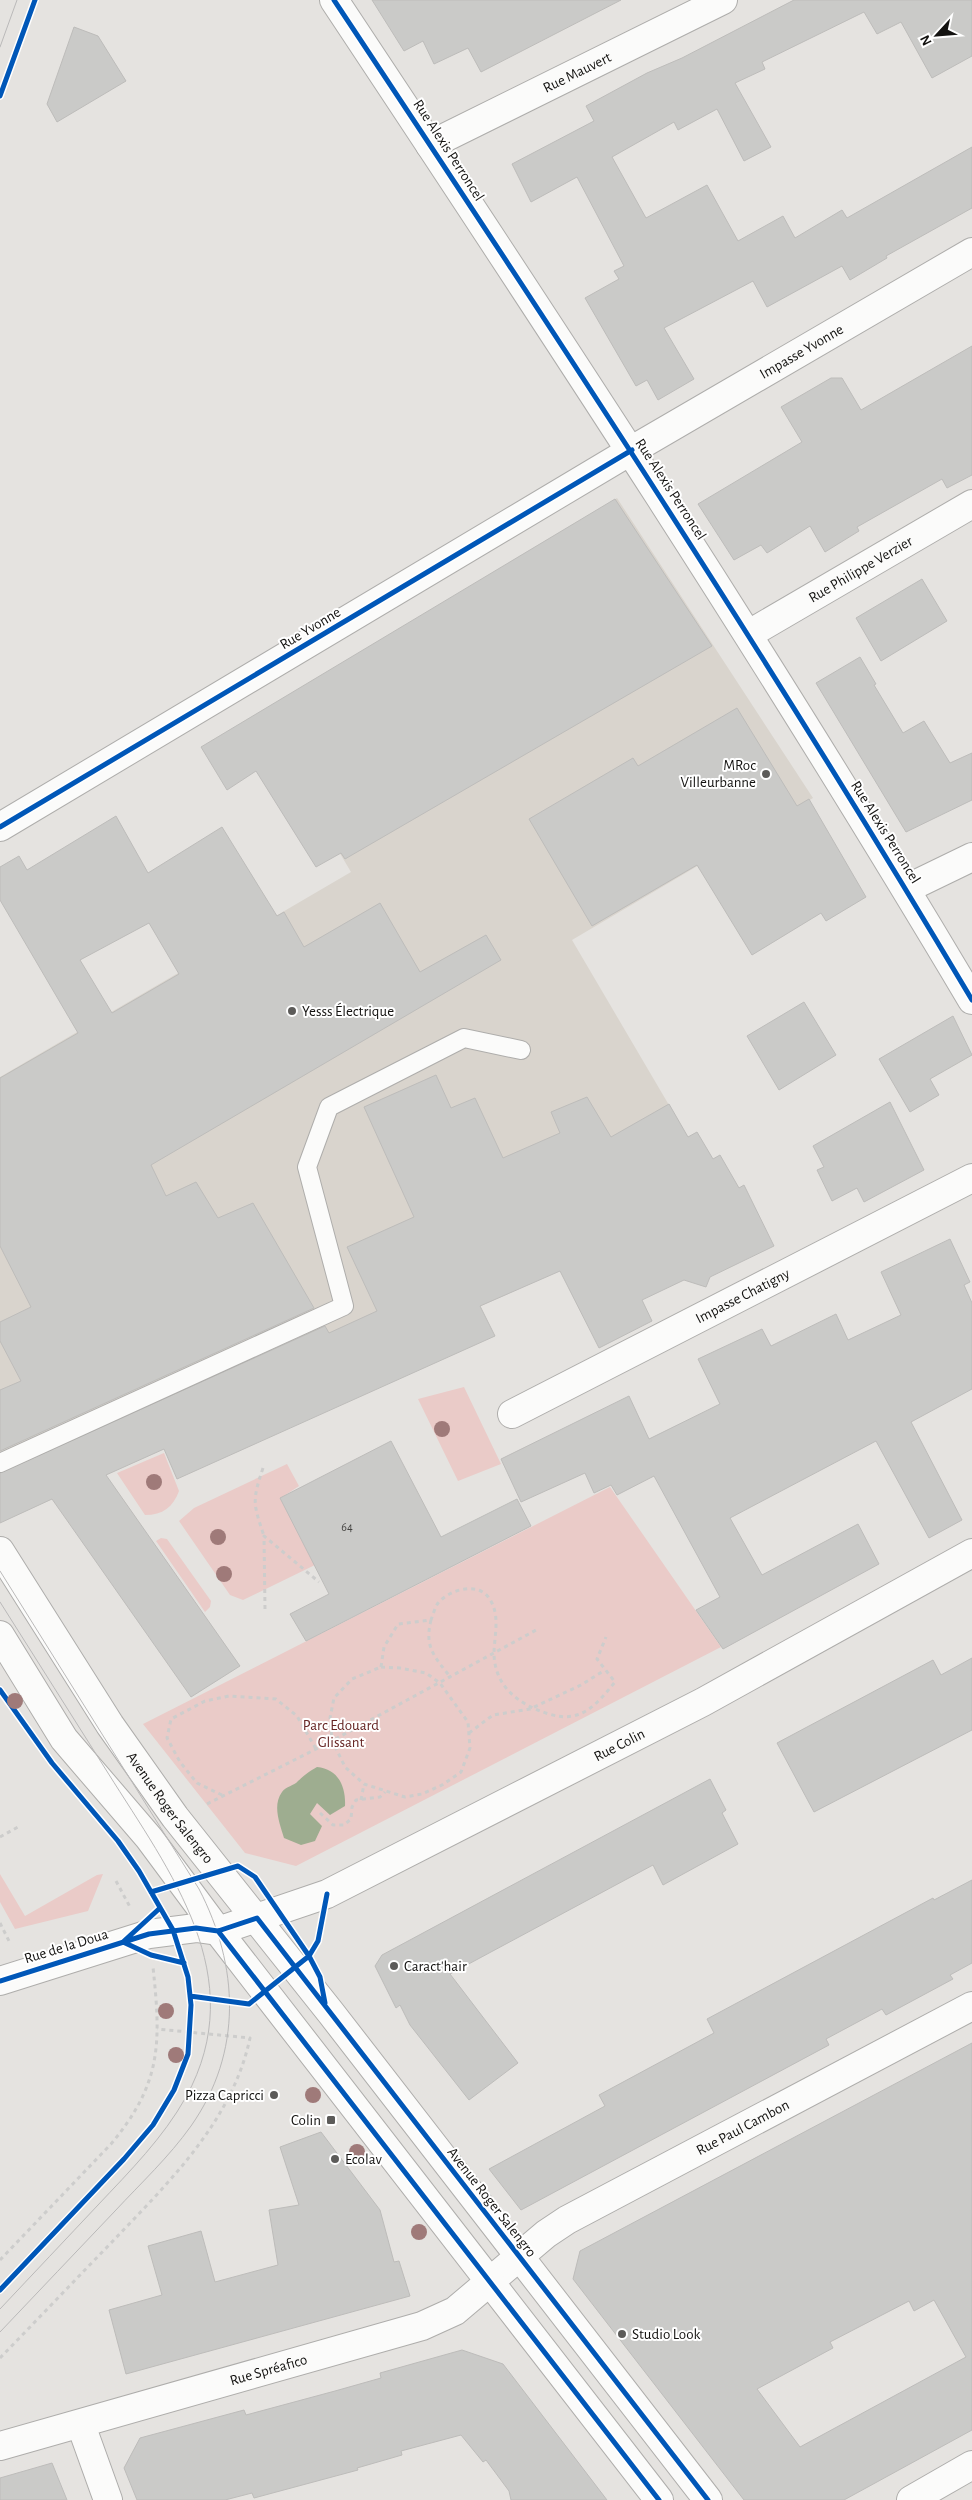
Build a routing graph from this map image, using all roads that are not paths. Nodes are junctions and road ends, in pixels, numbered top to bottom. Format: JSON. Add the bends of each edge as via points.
{"nodes":[{"id":1,"x":334,"y":0,"type":"edge"},
{"id":2,"x":723,"y":0,"type":"edge"},
{"id":3,"x":430,"y":144,"type":"junction"},
{"id":4,"x":972,"y":252,"type":"edge"},
{"id":5,"x":632,"y":450,"type":"junction"},
{"id":6,"x":972,"y":504,"type":"edge"},
{"id":7,"x":749,"y":634,"type":"junction"},
{"id":8,"x":0,"y":827,"type":"edge"},
{"id":9,"x":972,"y":857,"type":"edge"},
{"id":10,"x":906,"y":889,"type":"junction"},
{"id":11,"x":972,"y":1000,"type":"edge"},
{"id":12,"x":521,"y":1050,"type":"dead end"},
{"id":13,"x":972,"y":1178,"type":"edge"},
{"id":14,"x":512,"y":1414,"type":"dead end"},
{"id":15,"x":0,"y":1463,"type":"edge"},
{"id":16,"x":0,"y":1551,"type":"edge"},
{"id":17,"x":972,"y":1553,"type":"edge"},
{"id":18,"x":0,"y":1634,"type":"edge"},
{"id":19,"x":257,"y":1918,"type":"junction"},
{"id":20,"x":218,"y":1931,"type":"junction"},
{"id":21,"x":0,"y":1981,"type":"edge"},
{"id":22,"x":972,"y":2006,"type":"edge"},
{"id":23,"x":519,"y":2257,"type":"junction"},
{"id":24,"x":490,"y":2283,"type":"junction"},
{"id":25,"x":81,"y":2425,"type":"junction"},
{"id":26,"x":0,"y":2446,"type":"edge"},
{"id":27,"x":972,"y":2465,"type":"edge"},
{"id":28,"x":108,"y":2500,"type":"edge"},
{"id":29,"x":659,"y":2500,"type":"edge"},
{"id":30,"x":708,"y":2500,"type":"edge"},
{"id":31,"x":911,"y":2500,"type":"edge"}],
"edges":[{"from":1,"to":3,"type":"street","name":"Rue Alexis Perroncel"},
{"from":2,"to":3,"type":"street","name":"Rue Mauvert"},
{"from":3,"to":5,"type":"street","name":"Rue Alexis Perroncel"},
{"from":4,"to":5,"type":"street","name":"Impasse Yvonne"},
{"from":5,"to":7,"type":"street","name":"Rue Alexis Perroncel"},
{"from":5,"to":8,"type":"street","name":"Rue Yvonne"},
{"from":6,"to":7,"type":"street","name":"Rue Philippe Verzier"},
{"from":7,"to":10,"type":"street","name":"Rue Alexis Perroncel"},
{"from":9,"to":10,"type":"street"},
{"from":10,"to":11,"type":"street","name":"Rue Alexis Perroncel"},
{"from":12,"to":15,"type":"lane","via":[[464,1038],[329,1107],[307,1167],[344,1306]]},
{"from":13,"to":14,"type":"street","name":"Impasse Chatigny"},
{"from":16,"to":19,"type":"street","name":"Avenue Roger Salengro","via":[[140,1768],[175,1817]]},
{"from":17,"to":19,"type":"street","name":"Rue Colin","via":[[703,1702],[377,1869],[327,1894]]},
{"from":18,"to":20,"type":"street","via":[[64,1739],[149,1838]]},
{"from":19,"to":20,"type":"street","name":"Rue de la Doua"},
{"from":19,"to":23,"type":"street","name":"Avenue Roger Salengro"},
{"from":20,"to":21,"type":"street","name":"Rue de la Doua","via":[[196,1928],[149,1934]]},
{"from":20,"to":24,"type":"street"},
{"from":22,"to":23,"type":"street","name":"Rue Paul Cambon","via":[[567,2220]]},
{"from":23,"to":24,"type":"street","name":"Rue Spréafico"},
{"from":23,"to":30,"type":"street","name":"Avenue Roger Salengro"},
{"from":24,"to":25,"type":"street","name":"Rue Spréafico","via":[[455,2311],[422,2326]]},
{"from":24,"to":29,"type":"street"},
{"from":25,"to":26,"type":"street","name":"Rue Spréafico"},
{"from":25,"to":28,"type":"street"},
{"from":27,"to":31,"type":"street"}]}
